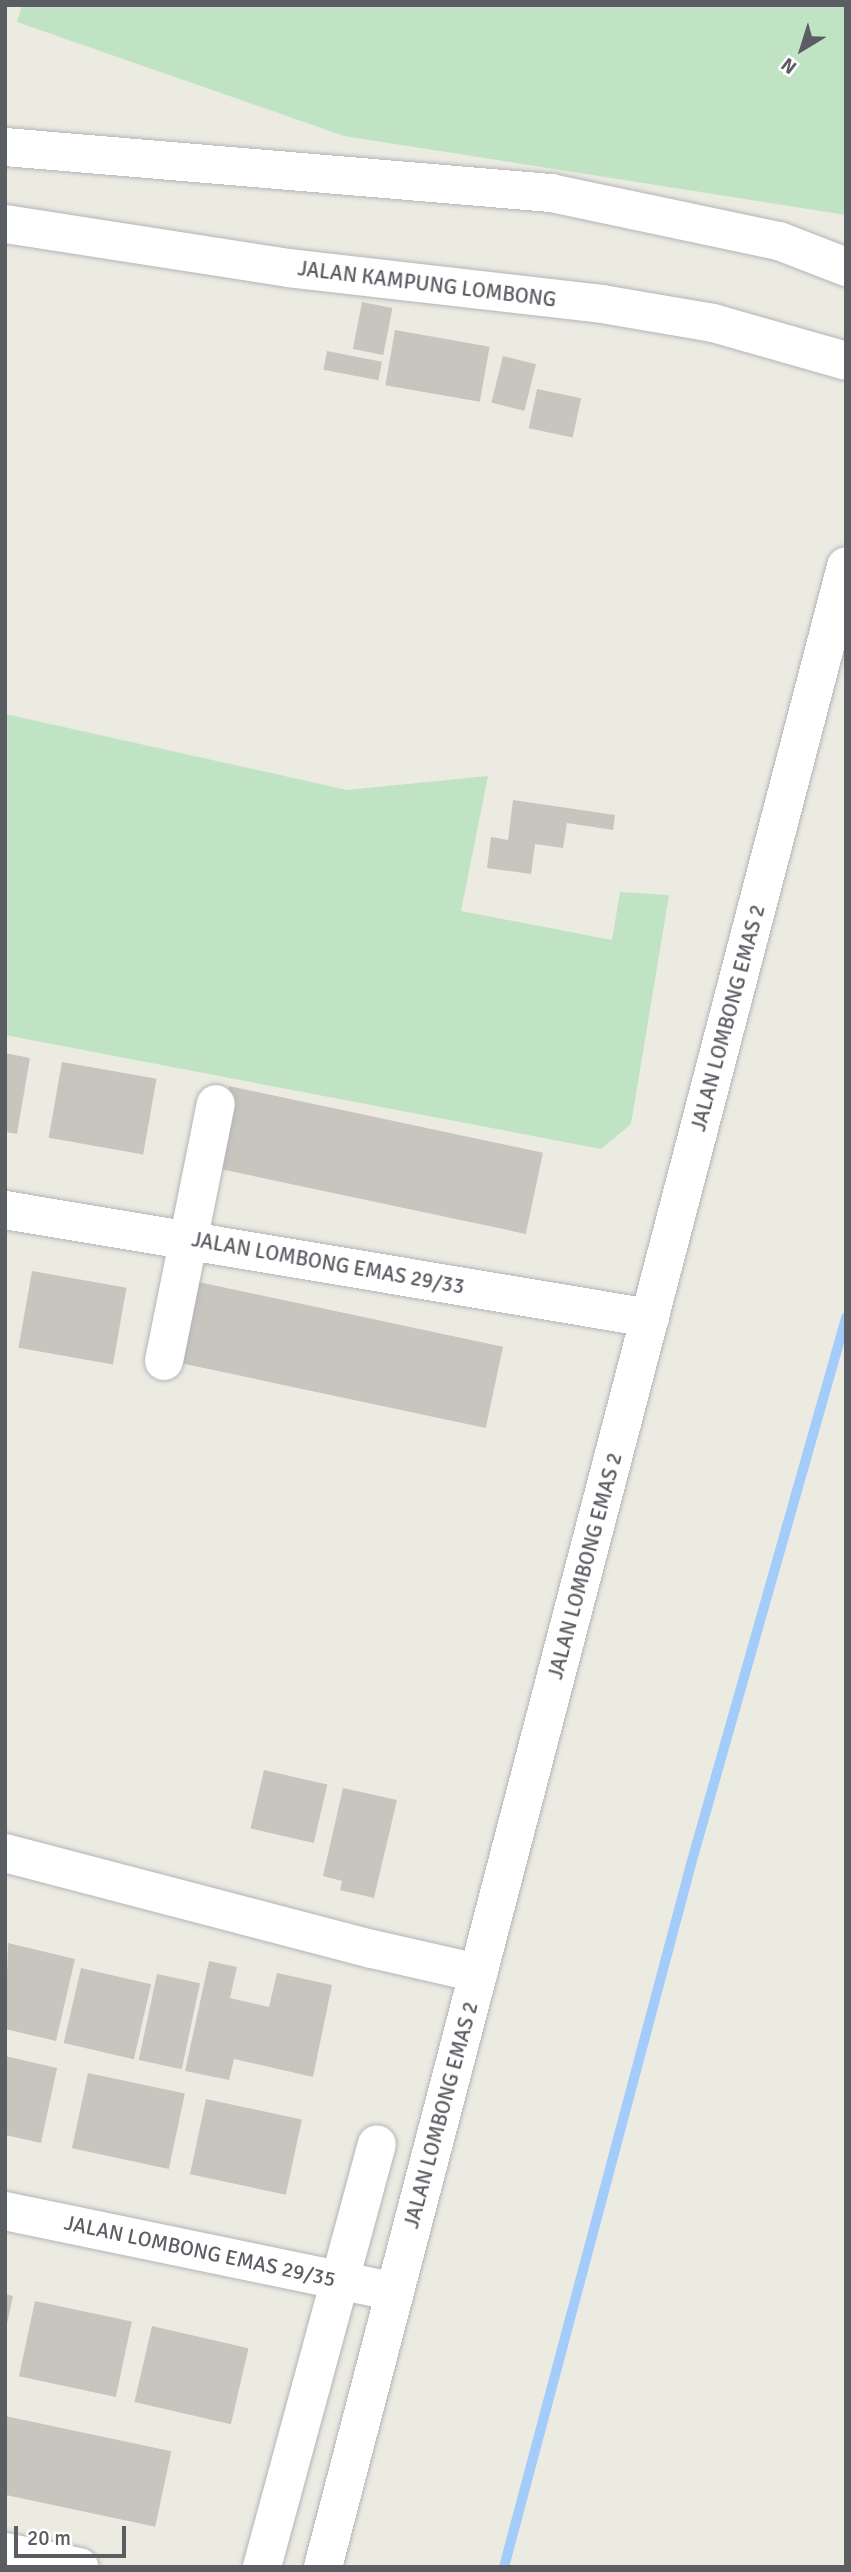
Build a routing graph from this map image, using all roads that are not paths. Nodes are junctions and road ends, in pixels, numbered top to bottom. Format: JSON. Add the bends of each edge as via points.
{"nodes":[{"id":1,"x":5,"y":147,"type":"edge"},
{"id":2,"x":5,"y":224,"type":"edge"},
{"id":3,"x":846,"y":267,"type":"edge"},
{"id":4,"x":799,"y":347,"type":"junction"},
{"id":5,"x":846,"y":361,"type":"edge"},
{"id":6,"x":846,"y":392,"type":"edge"},
{"id":7,"x":846,"y":566,"type":"edge"},
{"id":8,"x":216,"y":1104,"type":"dead end"},
{"id":9,"x":5,"y":1210,"type":"edge"},
{"id":10,"x":188,"y":1240,"type":"junction"},
{"id":11,"x":650,"y":1318,"type":"junction"},
{"id":12,"x":164,"y":1361,"type":"dead end"},
{"id":13,"x":5,"y":1853,"type":"edge"},
{"id":14,"x":478,"y":1973,"type":"junction"},
{"id":15,"x":377,"y":2144,"type":"dead end"},
{"id":16,"x":5,"y":2211,"type":"edge"},
{"id":17,"x":340,"y":2280,"type":"junction"},
{"id":18,"x":395,"y":2292,"type":"junction"},
{"id":19,"x":5,"y":2552,"type":"edge"},
{"id":20,"x":79,"y":2567,"type":"edge"},
{"id":21,"x":262,"y":2567,"type":"edge"},
{"id":22,"x":323,"y":2567,"type":"edge"}],
"edges":[{"from":1,"to":3,"type":"street","via":[[551,193],[779,241]]},
{"from":2,"to":4,"type":"street","name":"JALAN KAMPUNG LOMBONG","via":[[288,268],[602,304],[713,323]]},
{"from":4,"to":5,"type":"street","name":"JALAN KAMPUNG LOMBONG"},
{"from":4,"to":6,"type":"street"},
{"from":7,"to":11,"type":"street","name":"JALAN LOMBONG EMAS 2"},
{"from":8,"to":10,"type":"street"},
{"from":9,"to":10,"type":"street","name":"JALAN LOMBONG EMAS 29/33"},
{"from":10,"to":11,"type":"street","name":"JALAN LOMBONG EMAS 29/33"},
{"from":10,"to":12,"type":"street"},
{"from":11,"to":14,"type":"street","name":"JALAN LOMBONG EMAS 2"},
{"from":13,"to":14,"type":"street"},
{"from":14,"to":18,"type":"street","name":"JALAN LOMBONG EMAS 2"},
{"from":15,"to":17,"type":"street"},
{"from":16,"to":17,"type":"street","name":"JALAN LOMBONG EMAS 29/35"},
{"from":17,"to":18,"type":"street","name":"JALAN LOMBONG EMAS 29/35"},
{"from":17,"to":21,"type":"street"},
{"from":18,"to":22,"type":"street","name":"JALAN LOMBONG EMAS 2"},
{"from":19,"to":20,"type":"street"}]}
